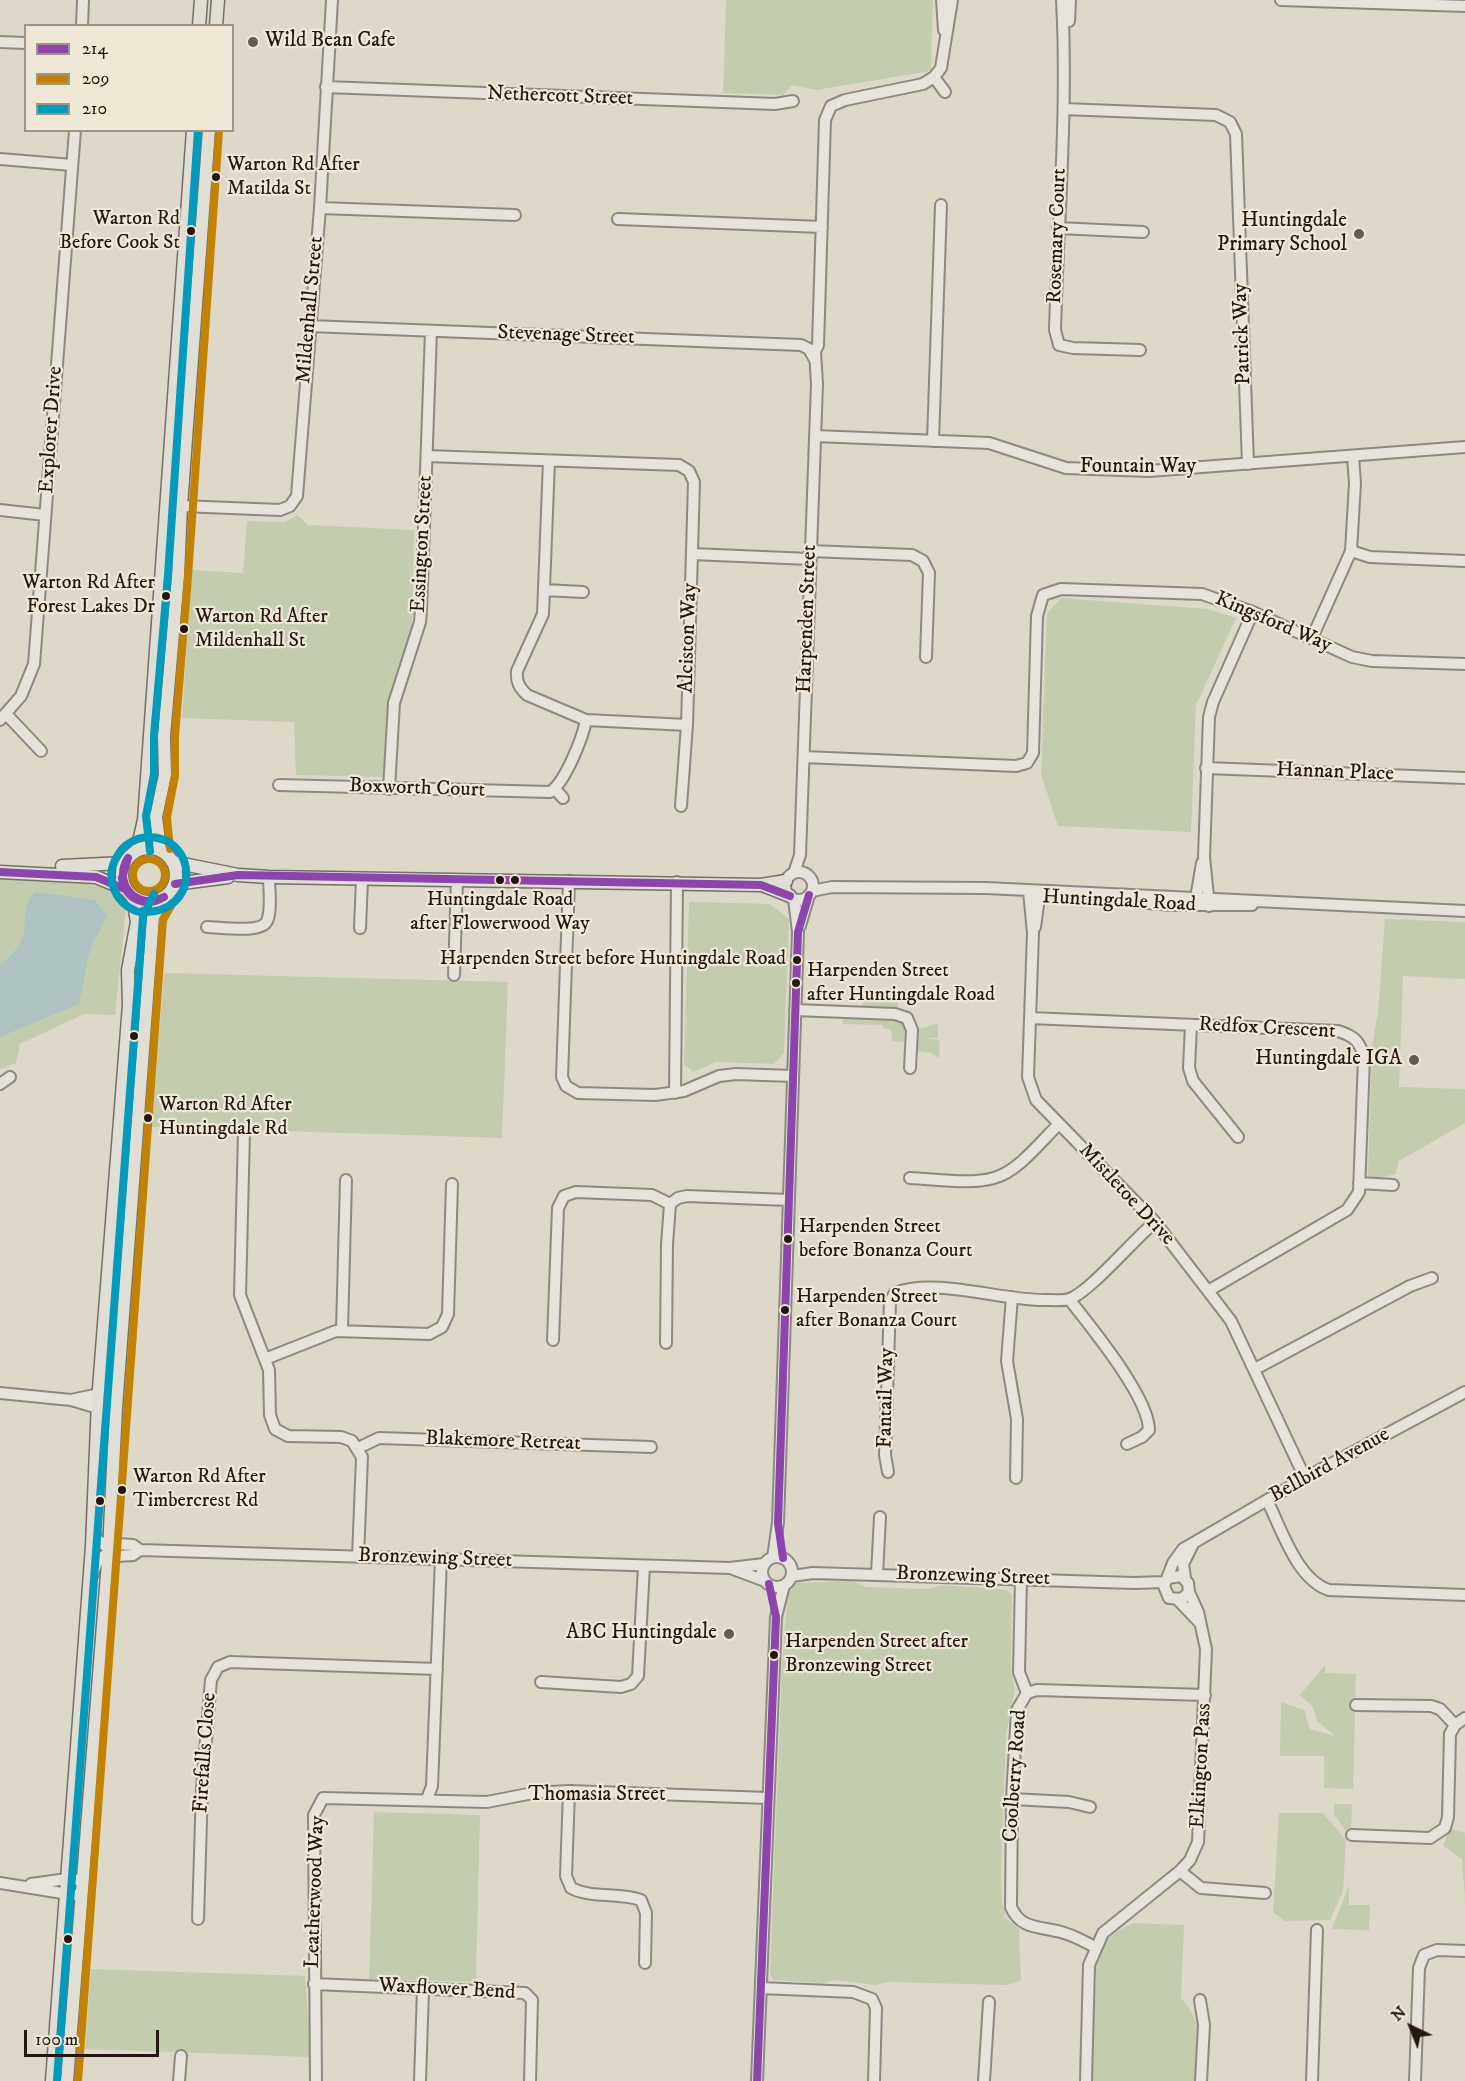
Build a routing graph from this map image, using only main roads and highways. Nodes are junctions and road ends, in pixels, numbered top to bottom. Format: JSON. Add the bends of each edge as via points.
{"nodes":[{"id":1,"x":201,"y":0,"type":"edge"},
{"id":2,"x":218,"y":0,"type":"edge"},
{"id":3,"x":199,"y":24,"type":"edge"},
{"id":4,"x":216,"y":24,"type":"edge"},
{"id":5,"x":193,"y":136,"type":"edge"},
{"id":6,"x":208,"y":137,"type":"edge"},
{"id":7,"x":137,"y":850,"type":"junction"},
{"id":8,"x":160,"y":850,"type":"junction"},
{"id":9,"x":173,"y":862,"type":"junction"},
{"id":10,"x":124,"y":863,"type":"junction"},
{"id":11,"x":0,"y":865,"type":"edge"},
{"id":12,"x":0,"y":872,"type":"edge"},
{"id":13,"x":238,"y":875,"type":"junction"},
{"id":14,"x":790,"y":877,"type":"road end"},
{"id":15,"x":175,"y":884,"type":"junction"},
{"id":16,"x":761,"y":885,"type":"junction"},
{"id":17,"x":129,"y":894,"type":"junction"},
{"id":18,"x":792,"y":898,"type":"road end"},
{"id":19,"x":163,"y":899,"type":"junction"},
{"id":20,"x":52,"y":2081,"type":"edge"},
{"id":21,"x":67,"y":2081,"type":"edge"}],
"edges":[{"from":1,"to":3,"type":"main road"},
{"from":2,"to":4,"type":"main road"},
{"from":5,"to":6,"type":"main road"},
{"from":5,"to":7,"type":"main road","via":[[146,796]]},
{"from":6,"to":8,"type":"main road","via":[[164,736],[165,775],[156,817]]},
{"from":7,"to":8,"type":"main road"},
{"from":7,"to":10,"type":"main road"},
{"from":8,"to":9,"type":"main road"},
{"from":9,"to":13,"type":"main road"},
{"from":9,"to":15,"type":"main road"},
{"from":10,"to":11,"type":"main road","via":[[73,867]]},
{"from":10,"to":17,"type":"main road","via":[[122,881]]},
{"from":12,"to":17,"type":"main road","via":[[96,877]]},
{"from":13,"to":15,"type":"main road"},
{"from":13,"to":16,"type":"main road"},
{"from":14,"to":16,"type":"main road"},
{"from":15,"to":19,"type":"main road"},
{"from":16,"to":18,"type":"main road"},
{"from":17,"to":19,"type":"main road","via":[[148,903]]},
{"from":17,"to":20,"type":"main road","via":[[137,931],[128,970],[129,1005]]},
{"from":19,"to":21,"type":"main road","via":[[153,917]]}]}
